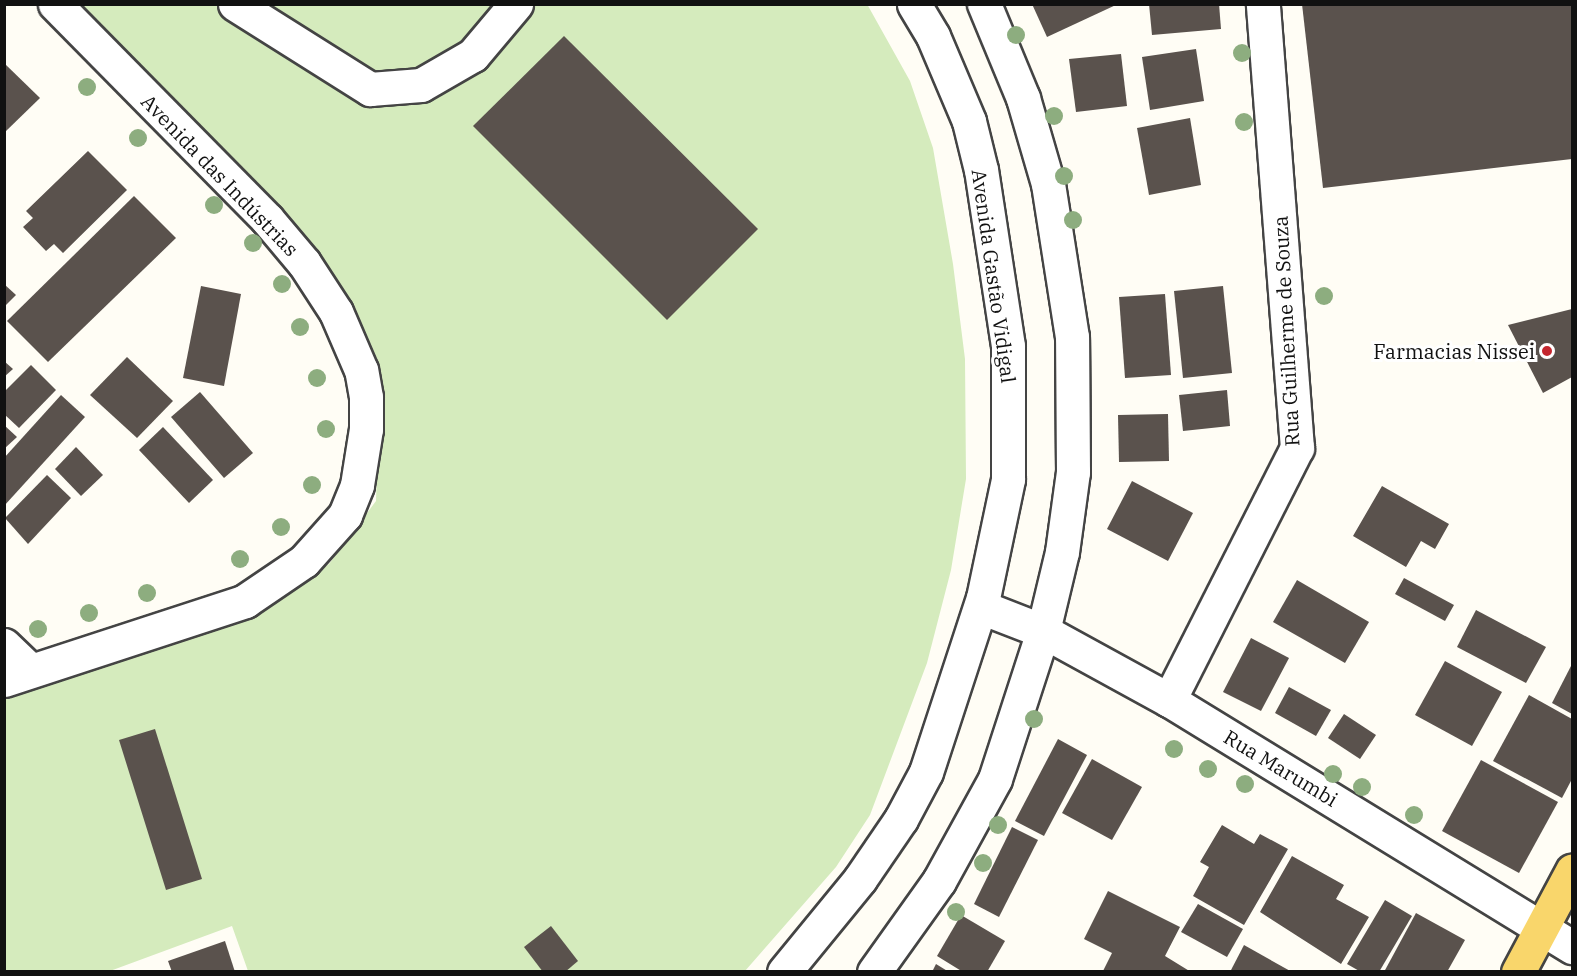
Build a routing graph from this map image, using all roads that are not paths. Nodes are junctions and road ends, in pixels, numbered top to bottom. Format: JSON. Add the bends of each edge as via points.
{"nodes":[{"id":1,"x":55,"y":4,"type":"edge"},
{"id":2,"x":235,"y":4,"type":"edge"},
{"id":3,"x":516,"y":4,"type":"edge"},
{"id":4,"x":914,"y":4,"type":"edge"},
{"id":5,"x":984,"y":4,"type":"edge"},
{"id":6,"x":1263,"y":4,"type":"edge"},
{"id":7,"x":981,"y":607,"type":"junction"},
{"id":8,"x":1043,"y":631,"type":"junction"},
{"id":9,"x":4,"y":645,"type":"edge"},
{"id":10,"x":18,"y":675,"type":"edge"},
{"id":11,"x":1169,"y":700,"type":"junction"},
{"id":12,"x":1572,"y":871,"type":"edge"},
{"id":13,"x":1542,"y":928,"type":"junction"},
{"id":14,"x":1572,"y":946,"type":"edge"},
{"id":15,"x":784,"y":972,"type":"edge"},
{"id":16,"x":874,"y":972,"type":"edge"},
{"id":17,"x":1518,"y":972,"type":"edge"}],
"edges":[{"from":1,"to":10,"type":"street","name":"Avenida das Indústrias","via":[[267,219],[304,263],[336,312],[361,370],[366,429],[357,485],[345,515],[304,561],[245,601]]},
{"from":2,"to":3,"type":"street","via":[[370,89],[421,84],[473,55]]},
{"from":4,"to":7,"type":"street","name":"Avenida Gastão Vidigal","via":[[933,36],[969,122],[981,170],[1008,346],[1008,479]]},
{"from":5,"to":8,"type":"street","via":[[1023,98],[1048,184],[1072,337],[1073,472],[1062,552]]},
{"from":6,"to":11,"type":"street","name":"Rua Guilherme de Souza","via":[[1297,448]]},
{"from":7,"to":8,"type":"street","name":"Rua Marumbi"},
{"from":7,"to":15,"type":"street","name":"Avenida Gastão Vidigal","via":[[926,772],[901,819],[826,925]]},
{"from":8,"to":11,"type":"street","name":"Rua Marumbi"},
{"from":8,"to":16,"type":"street","via":[[995,779],[939,880]]},
{"from":9,"to":10,"type":"street"},
{"from":11,"to":13,"type":"street","name":"Rua Marumbi"},
{"from":12,"to":13,"type":"main road"},
{"from":13,"to":14,"type":"street","name":"Rua Marumbi"},
{"from":13,"to":17,"type":"main road"}]}
